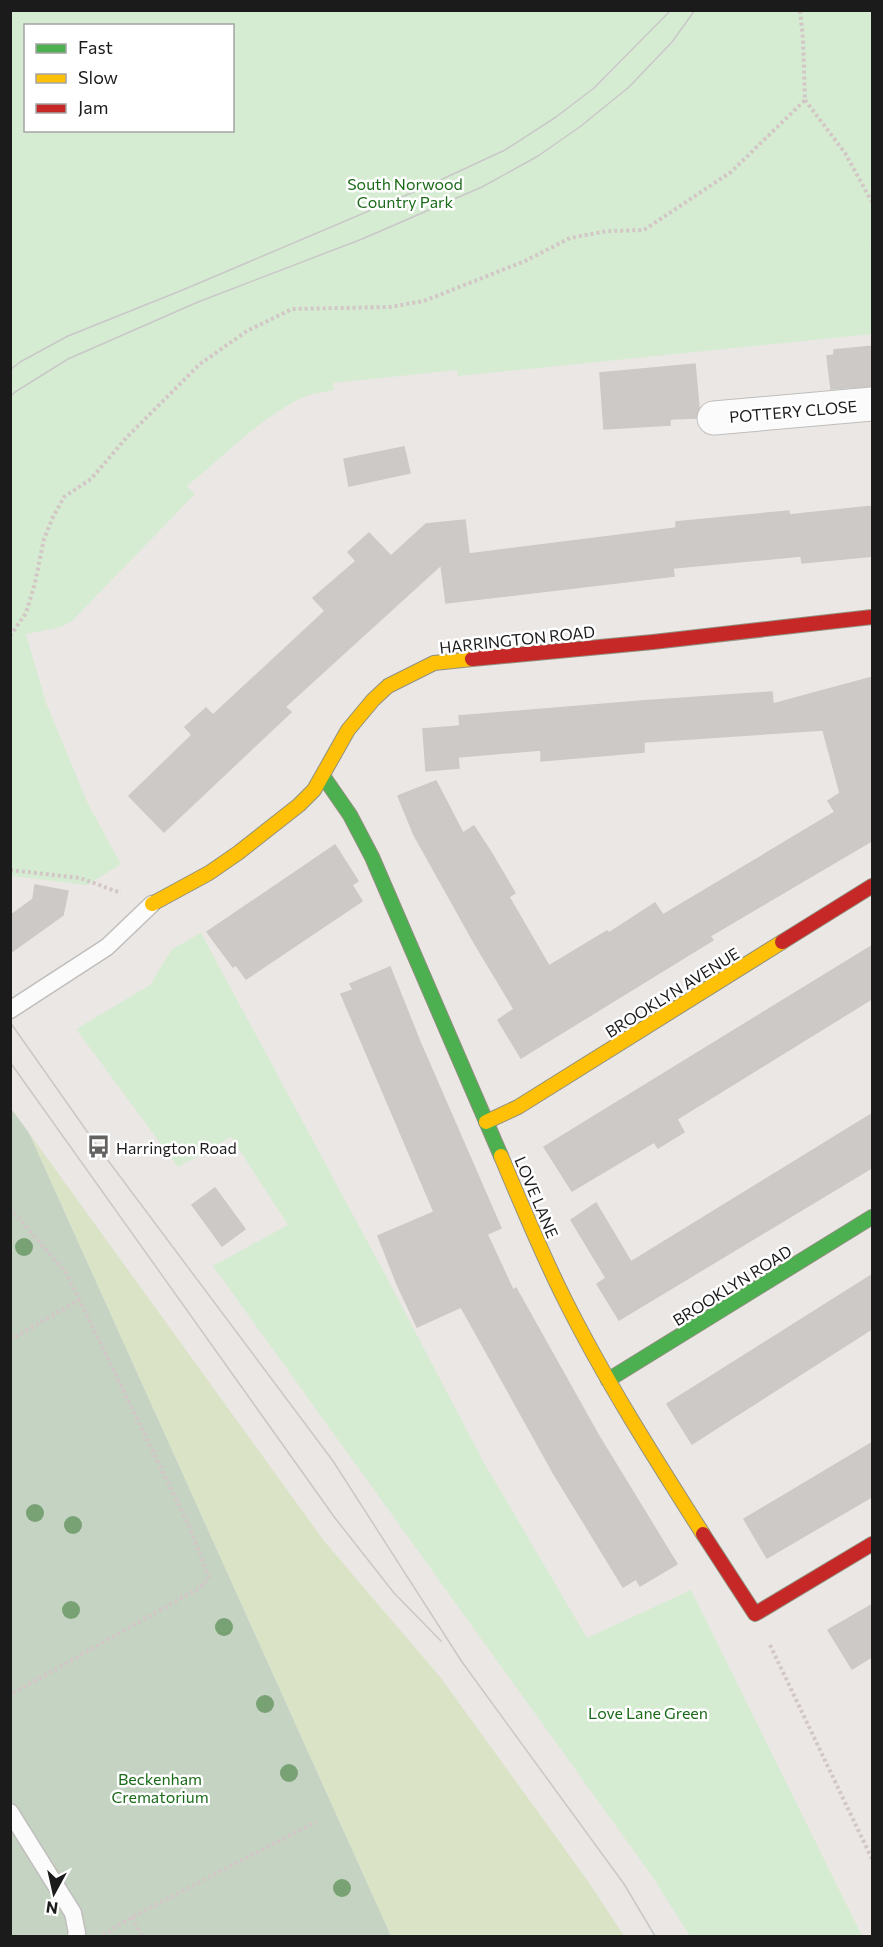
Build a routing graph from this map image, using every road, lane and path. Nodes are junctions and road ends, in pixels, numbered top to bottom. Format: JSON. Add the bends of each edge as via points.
{"nodes":[{"id":1,"x":800,"y":10,"type":"edge"},
{"id":2,"x":805,"y":100,"type":"junction"},
{"id":3,"x":873,"y":202,"type":"edge"},
{"id":4,"x":873,"y":404,"type":"edge"},
{"id":5,"x":714,"y":418,"type":"dead end"},
{"id":6,"x":873,"y":617,"type":"edge"},
{"id":7,"x":10,"y":636,"type":"edge"},
{"id":8,"x":323,"y":776,"type":"junction"},
{"id":9,"x":10,"y":870,"type":"edge"},
{"id":10,"x":873,"y":886,"type":"edge"},
{"id":11,"x":152,"y":904,"type":"junction"},
{"id":12,"x":10,"y":1010,"type":"edge"},
{"id":13,"x":486,"y":1122,"type":"junction"},
{"id":14,"x":10,"y":1208,"type":"edge"},
{"id":15,"x":873,"y":1217,"type":"edge"},
{"id":16,"x":79,"y":1300,"type":"junction"},
{"id":17,"x":10,"y":1340,"type":"edge"},
{"id":18,"x":608,"y":1380,"type":"junction"},
{"id":19,"x":873,"y":1544,"type":"edge"},
{"id":20,"x":756,"y":1614,"type":"junction"},
{"id":21,"x":10,"y":1695,"type":"edge"},
{"id":22,"x":10,"y":1812,"type":"edge"},
{"id":23,"x":316,"y":1822,"type":"dead end"},
{"id":24,"x":873,"y":1859,"type":"edge"},
{"id":25,"x":132,"y":1917,"type":"junction"},
{"id":26,"x":76,"y":1936,"type":"edge"},
{"id":27,"x":100,"y":1936,"type":"edge"},
{"id":28,"x":142,"y":1936,"type":"edge"}],
"edges":[{"from":1,"to":2,"type":"path"},
{"from":2,"to":3,"type":"path","via":[[845,153]]},
{"from":2,"to":7,"type":"path","via":[[731,172],[644,230],[570,238],[525,261],[424,301],[390,307],[292,309],[247,331],[200,364],[127,436],[91,479],[64,497],[45,539],[26,613]]},
{"from":4,"to":5,"type":"street","name":"POTTERY CLOSE"},
{"from":6,"to":8,"type":"street","name":"HARRINGTON ROAD","via":[[434,663],[388,686],[373,700],[348,730]]},
{"from":8,"to":11,"type":"street","name":"HARRINGTON ROAD","via":[[299,805],[238,853],[187,887]]},
{"from":8,"to":13,"type":"street","name":"LOVE LANE","via":[[360,832]]},
{"from":9,"to":11,"type":"path","via":[[80,878]]},
{"from":10,"to":13,"type":"street","name":"BROOKLYN AVENUE","via":[[518,1107]]},
{"from":11,"to":12,"type":"lane","via":[[107,947]]},
{"from":13,"to":18,"type":"street","name":"LOVE LANE","via":[[566,1303]]},
{"from":14,"to":16,"type":"path","via":[[67,1274]]},
{"from":15,"to":18,"type":"street","name":"BROOKLYN ROAD"},
{"from":16,"to":17,"type":"path"},
{"from":16,"to":21,"type":"path","via":[[190,1528],[209,1578],[199,1588]]},
{"from":18,"to":20,"type":"street","name":"LOVE LANE"},
{"from":19,"to":20,"type":"street"},
{"from":20,"to":24,"type":"path"},
{"from":22,"to":26,"type":"lane","via":[[73,1913]]},
{"from":23,"to":25,"type":"path"},
{"from":25,"to":27,"type":"path"},
{"from":25,"to":28,"type":"path"}]}
